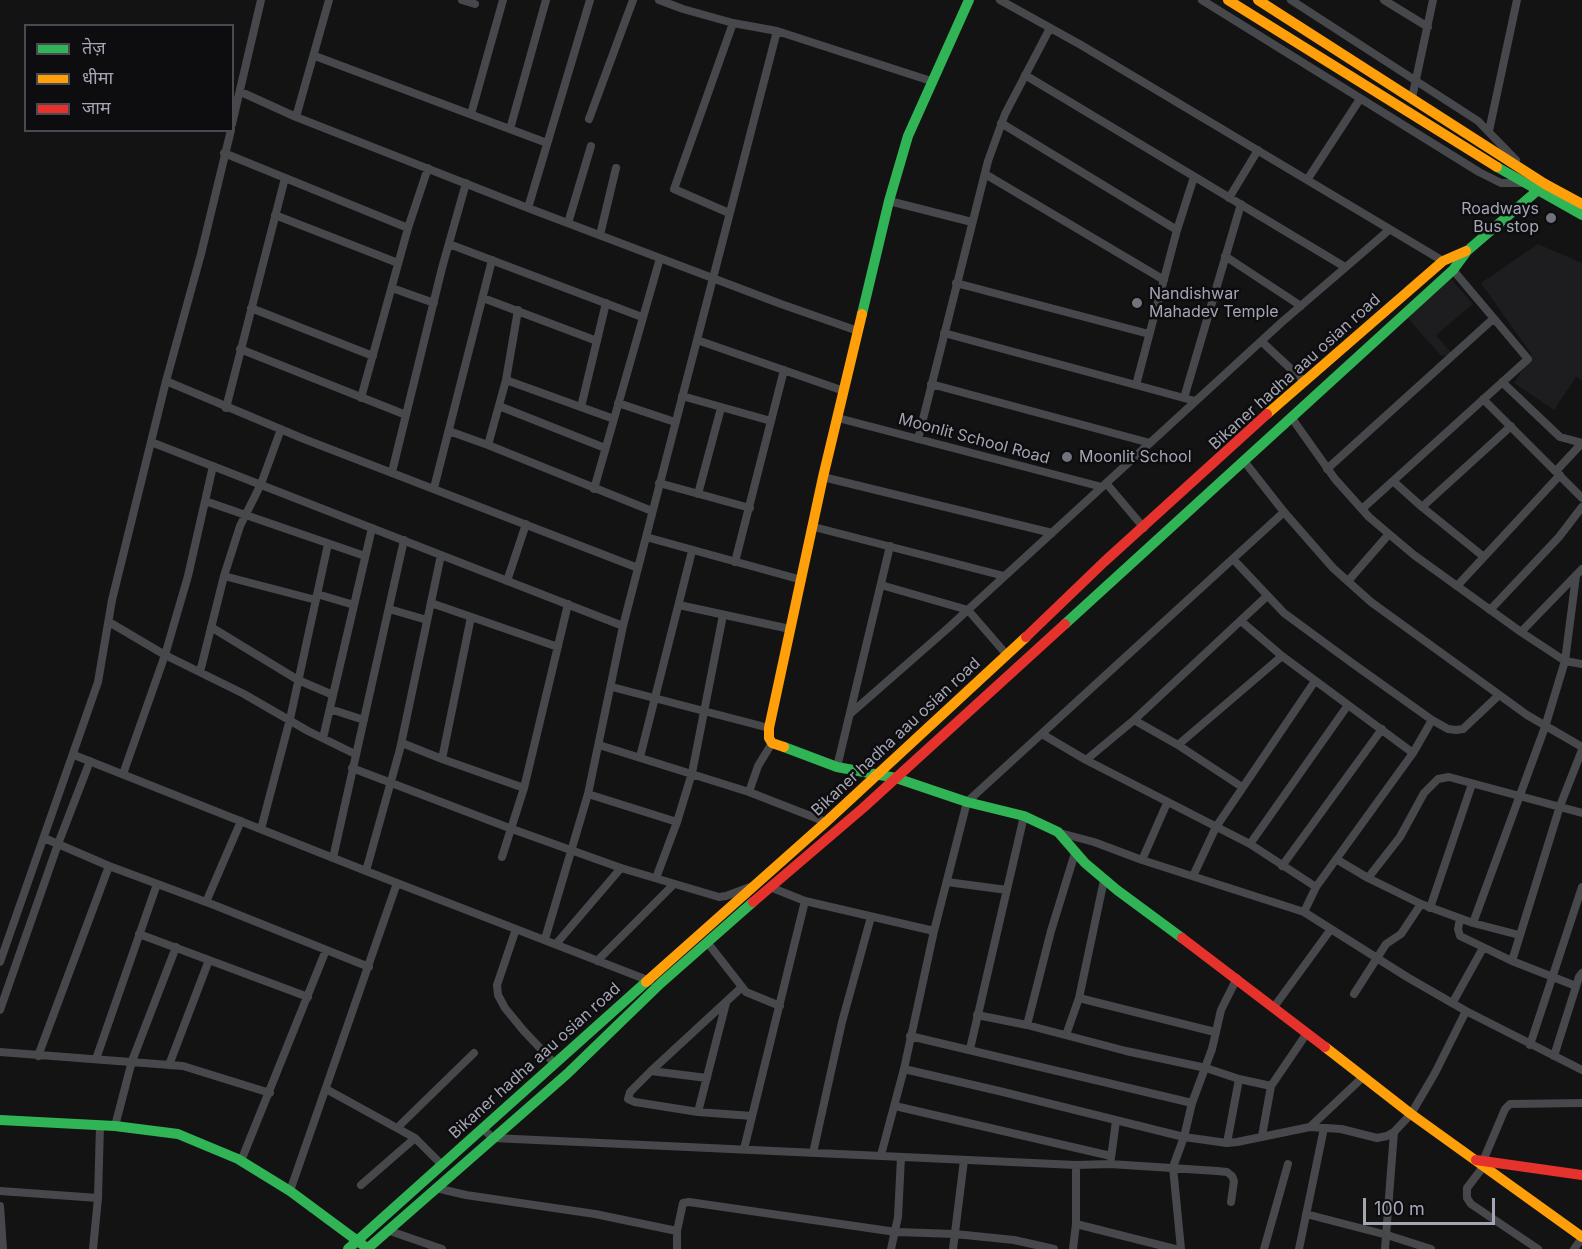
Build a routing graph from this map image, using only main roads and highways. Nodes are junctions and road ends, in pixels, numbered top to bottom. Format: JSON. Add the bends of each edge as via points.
{"nodes":[{"id":1,"x":969,"y":0,"type":"edge"},
{"id":2,"x":1228,"y":0,"type":"edge"},
{"id":3,"x":1258,"y":0,"type":"edge"},
{"id":4,"x":1541,"y":187,"type":"junction"},
{"id":5,"x":1582,"y":204,"type":"edge"},
{"id":6,"x":1582,"y":215,"type":"edge"},
{"id":7,"x":1467,"y":251,"type":"junction"},
{"id":8,"x":876,"y":775,"type":"junction"},
{"id":9,"x":896,"y":778,"type":"junction"},
{"id":10,"x":654,"y":983,"type":"junction"},
{"id":11,"x":0,"y":1120,"type":"edge"},
{"id":12,"x":1480,"y":1162,"type":"junction"},
{"id":13,"x":1582,"y":1175,"type":"edge"},
{"id":14,"x":1582,"y":1237,"type":"edge"},
{"id":15,"x":357,"y":1240,"type":"junction"},
{"id":16,"x":348,"y":1249,"type":"edge"},
{"id":17,"x":367,"y":1249,"type":"edge"}],
"edges":[{"from":1,"to":8,"type":"main road","via":[[908,136],[889,201],[823,477],[769,728],[772,743],[837,767]]},
{"from":2,"to":4,"type":"main road","via":[[1524,183]]},
{"from":3,"to":4,"type":"main road","via":[[1412,98]]},
{"from":4,"to":5,"type":"main road"},
{"from":4,"to":6,"type":"main road"},
{"from":4,"to":7,"type":"main road","name":"Bikaner hadha aau osian road"},
{"from":7,"to":8,"type":"main road","name":"Bikaner hadha aau osian road","via":[[1443,261],[1305,382],[1104,562]]},
{"from":7,"to":9,"type":"main road","name":"Bikaner hadha aau osian road","via":[[1453,270]]},
{"from":8,"to":9,"type":"main road"},
{"from":8,"to":10,"type":"main road","name":"Bikaner hadha aau osian road"},
{"from":9,"to":10,"type":"main road","name":"Bikaner hadha aau osian road"},
{"from":9,"to":12,"type":"main road","via":[[1024,816],[1058,832],[1104,880]]},
{"from":10,"to":15,"type":"main road","name":"Bikaner hadha aau osian road","via":[[555,1064]]},
{"from":10,"to":17,"type":"main road","name":"Bikaner hadha aau osian road","via":[[567,1074]]},
{"from":11,"to":15,"type":"main road","via":[[115,1126],[178,1134],[241,1161]]},
{"from":12,"to":13,"type":"main road"},
{"from":12,"to":14,"type":"main road"},
{"from":15,"to":16,"type":"main road","name":"Bikaner hadha aau osian road"},
{"from":15,"to":17,"type":"main road"}]}
